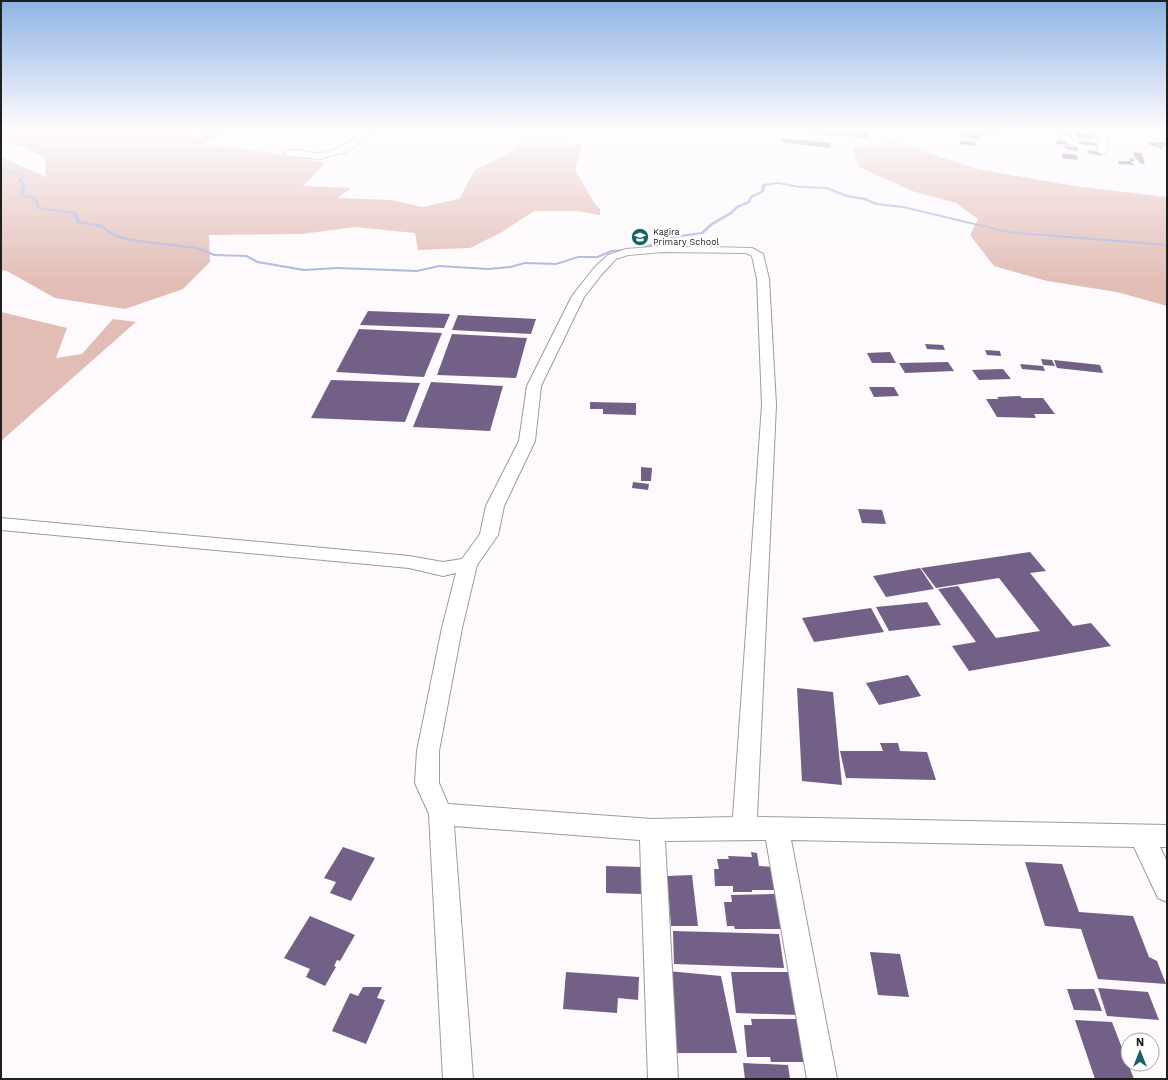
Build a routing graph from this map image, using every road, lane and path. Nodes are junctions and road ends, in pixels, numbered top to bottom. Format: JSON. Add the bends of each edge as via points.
{"nodes":[{"id":1,"x":1,"y":524,"type":"edge"},
{"id":2,"x":468,"y":564,"type":"junction"},
{"id":3,"x":441,"y":814,"type":"junction"},
{"id":4,"x":744,"y":828,"type":"junction"},
{"id":5,"x":776,"y":828,"type":"junction"},
{"id":6,"x":652,"y":830,"type":"junction"},
{"id":7,"x":1141,"y":836,"type":"junction"},
{"id":8,"x":1167,"y":836,"type":"edge"},
{"id":9,"x":1167,"y":889,"type":"edge"},
{"id":10,"x":458,"y":1079,"type":"edge"},
{"id":11,"x":663,"y":1079,"type":"edge"},
{"id":12,"x":822,"y":1079,"type":"edge"}],
"edges":[{"from":1,"to":2,"type":"street","via":[[401,561],[443,569]]},
{"from":2,"to":3,"type":"street","via":[[452,628],[428,751],[427,783]]},
{"from":2,"to":4,"type":"street","via":[[489,535],[495,506],[527,441],[534,386],[578,296],[598,271],[618,254],[637,250],[748,250],[757,254],[763,280],[769,405]]},
{"from":3,"to":6,"type":"street"},
{"from":3,"to":10,"type":"street"},
{"from":4,"to":5,"type":"street"},
{"from":4,"to":6,"type":"street"},
{"from":5,"to":7,"type":"street"},
{"from":5,"to":12,"type":"street"},
{"from":6,"to":11,"type":"street"},
{"from":7,"to":8,"type":"street"},
{"from":7,"to":9,"type":"street"}]}
